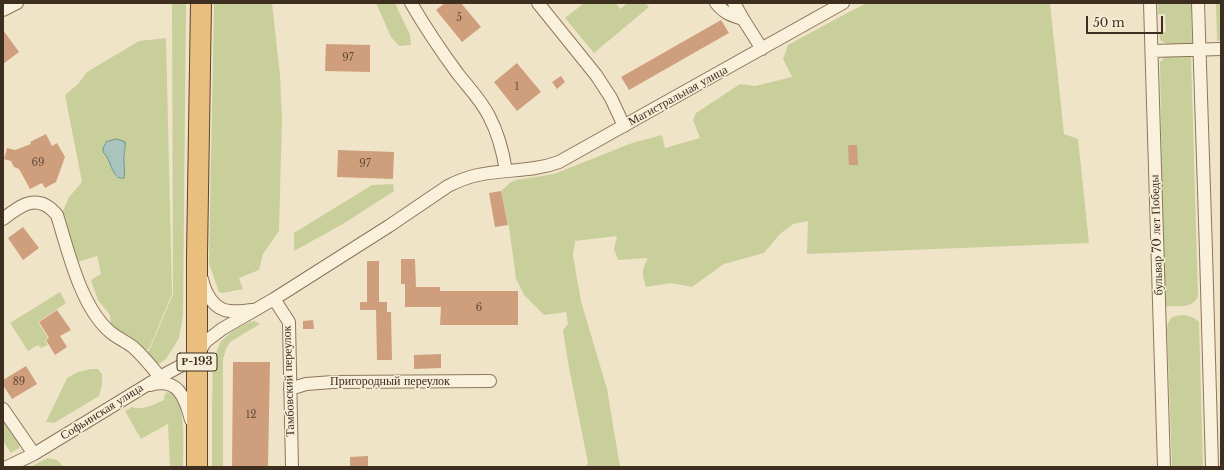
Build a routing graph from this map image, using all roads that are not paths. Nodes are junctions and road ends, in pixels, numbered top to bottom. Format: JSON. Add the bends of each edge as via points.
{"nodes":[{"id":1,"x":17,"y":3,"type":"edge"},
{"id":2,"x":201,"y":3,"type":"edge"},
{"id":3,"x":411,"y":3,"type":"edge"},
{"id":4,"x":538,"y":3,"type":"edge"},
{"id":5,"x":716,"y":3,"type":"edge"},
{"id":6,"x":734,"y":3,"type":"edge"},
{"id":7,"x":843,"y":3,"type":"edge"},
{"id":8,"x":1150,"y":3,"type":"edge"},
{"id":9,"x":1198,"y":3,"type":"edge"},
{"id":10,"x":3,"y":10,"type":"edge"},
{"id":11,"x":742,"y":19,"type":"junction"},
{"id":12,"x":762,"y":49,"type":"junction"},
{"id":13,"x":1221,"y":49,"type":"edge"},
{"id":14,"x":1199,"y":50,"type":"junction"},
{"id":15,"x":1152,"y":51,"type":"junction"},
{"id":16,"x":624,"y":126,"type":"junction"},
{"id":17,"x":506,"y":171,"type":"junction"},
{"id":18,"x":3,"y":219,"type":"edge"},
{"id":19,"x":198,"y":256,"type":"junction"},
{"id":20,"x":274,"y":299,"type":"junction"},
{"id":21,"x":257,"y":309,"type":"junction"},
{"id":22,"x":197,"y":357,"type":"junction"},
{"id":23,"x":160,"y":377,"type":"junction"},
{"id":24,"x":490,"y":381,"type":"dead end"},
{"id":25,"x":290,"y":388,"type":"junction"},
{"id":26,"x":134,"y":392,"type":"junction"},
{"id":27,"x":3,"y":408,"type":"edge"},
{"id":28,"x":197,"y":443,"type":"junction"},
{"id":29,"x":34,"y":454,"type":"junction"},
{"id":30,"x":7,"y":467,"type":"edge"},
{"id":31,"x":197,"y":467,"type":"edge"},
{"id":32,"x":292,"y":467,"type":"edge"},
{"id":33,"x":1164,"y":467,"type":"edge"},
{"id":34,"x":1212,"y":467,"type":"edge"}],
"edges":[{"from":1,"to":10,"type":"street"},
{"from":2,"to":19,"type":"highway","number":"Р-193"},
{"from":3,"to":17,"type":"street","via":[[489,116]]},
{"from":4,"to":16,"type":"street","via":[[596,75],[612,98]]},
{"from":5,"to":11,"type":"street","via":[[730,15]]},
{"from":6,"to":11,"type":"street"},
{"from":7,"to":12,"type":"street","name":"Магистральная улица"},
{"from":8,"to":15,"type":"street","name":"бульвар 70 лет Победы"},
{"from":9,"to":14,"type":"street"},
{"from":11,"to":12,"type":"street"},
{"from":12,"to":16,"type":"street","name":"Магистральная улица"},
{"from":13,"to":14,"type":"street"},
{"from":14,"to":15,"type":"street"},
{"from":14,"to":34,"type":"street"},
{"from":15,"to":33,"type":"street","name":"бульвар 70 лет Победы"},
{"from":16,"to":17,"type":"street","name":"Магистральная улица","via":[[559,162],[538,168]]},
{"from":17,"to":20,"type":"street","name":"Магистральная улица","via":[[476,175],[448,186]]},
{"from":18,"to":23,"type":"street","via":[[21,206],[32,203],[41,203],[51,208],[57,215],[77,277],[96,316],[107,329],[149,363]]},
{"from":19,"to":21,"type":"street","via":[[205,289],[217,306],[232,312]]},
{"from":19,"to":22,"type":"highway","number":"Р-193"},
{"from":20,"to":21,"type":"street","name":"Магистральная улица"},
{"from":20,"to":25,"type":"street","name":"Тамбовский переулок","via":[[289,322]]},
{"from":21,"to":22,"type":"street","name":"Магистральная улица","via":[[213,335],[205,342]]},
{"from":22,"to":23,"type":"street","name":"Софьинская улица"},
{"from":22,"to":28,"type":"highway","number":"Р-193"},
{"from":23,"to":26,"type":"street","name":"Софьинская улица"},
{"from":24,"to":25,"type":"street","name":"Пригородный переулок","via":[[333,382]]},
{"from":25,"to":32,"type":"street","name":"Тамбовский переулок"},
{"from":26,"to":28,"type":"street","via":[[157,384],[175,386],[187,405]]},
{"from":26,"to":29,"type":"street","name":"Софьинская улица"},
{"from":27,"to":29,"type":"street"},
{"from":28,"to":31,"type":"highway","number":"Р-193"},
{"from":29,"to":30,"type":"street","name":"Софьинская улица"}]}
